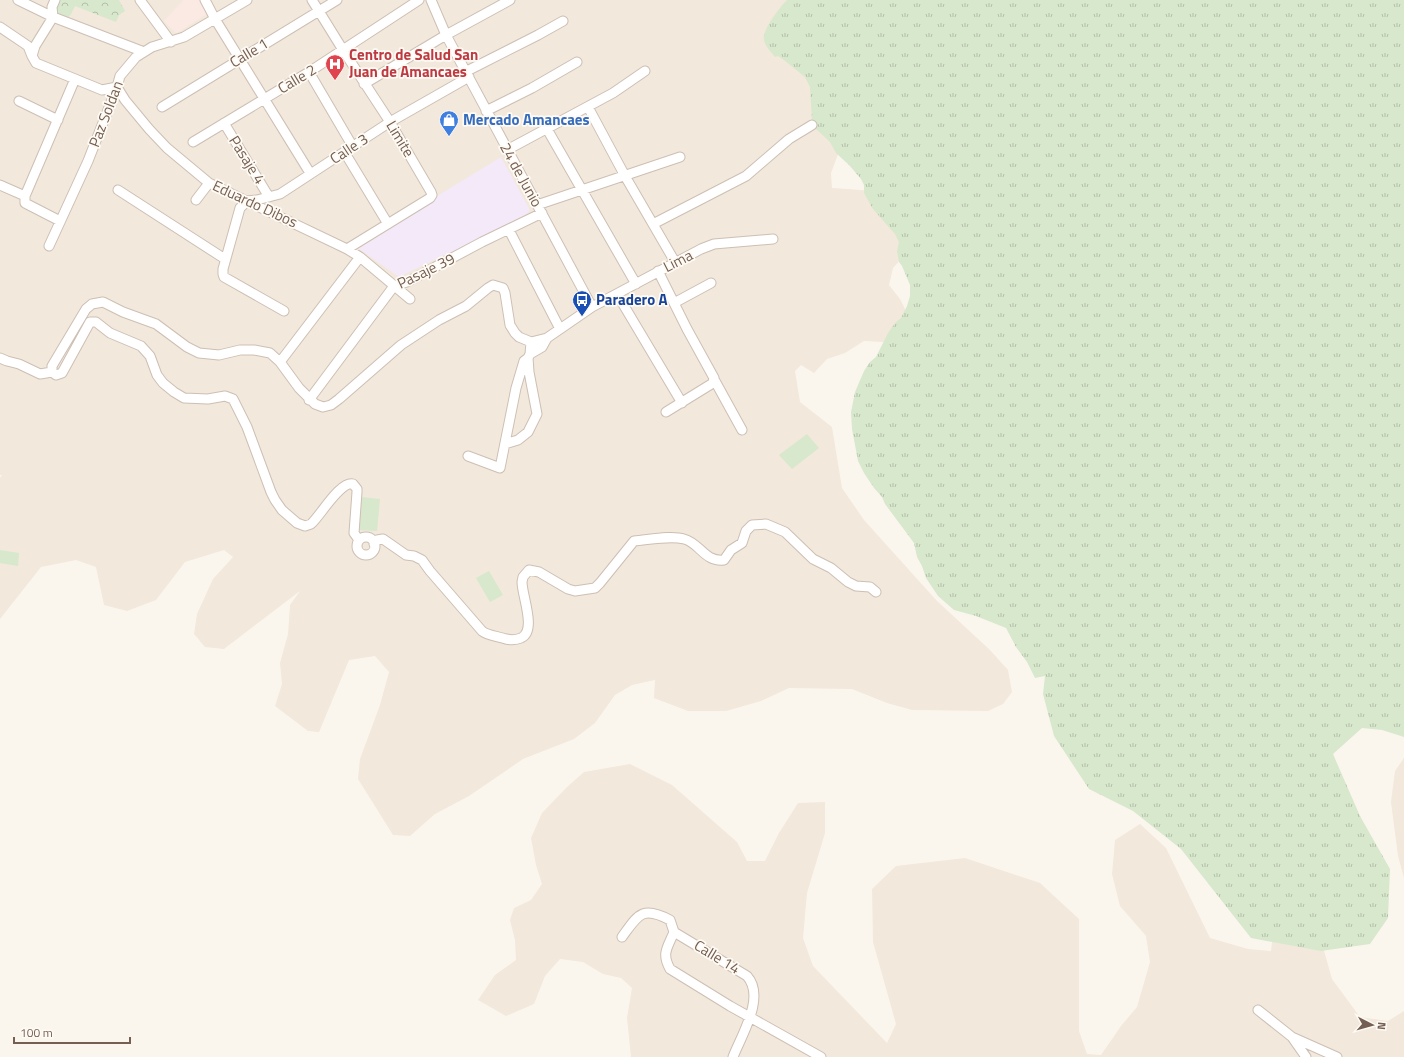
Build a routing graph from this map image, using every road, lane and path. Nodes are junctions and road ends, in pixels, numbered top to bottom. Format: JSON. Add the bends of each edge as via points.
{"nodes":[{"id":1,"x":18,"y":0,"type":"edge"},
{"id":2,"x":55,"y":0,"type":"edge"},
{"id":3,"x":140,"y":0,"type":"edge"},
{"id":4,"x":205,"y":0,"type":"edge"},
{"id":5,"x":247,"y":0,"type":"edge"},
{"id":6,"x":312,"y":0,"type":"edge"},
{"id":7,"x":337,"y":0,"type":"edge"},
{"id":8,"x":419,"y":0,"type":"edge"},
{"id":9,"x":431,"y":0,"type":"edge"},
{"id":10,"x":510,"y":0,"type":"edge"},
{"id":11,"x":319,"y":11,"type":"junction"},
{"id":12,"x":53,"y":17,"type":"junction"},
{"id":13,"x":215,"y":19,"type":"junction"},
{"id":14,"x":563,"y":21,"type":"dead end"},
{"id":15,"x":0,"y":27,"type":"edge"},
{"id":16,"x":446,"y":35,"type":"junction"},
{"id":17,"x":170,"y":42,"type":"junction"},
{"id":18,"x":343,"y":50,"type":"junction"},
{"id":19,"x":144,"y":52,"type":"junction"},
{"id":20,"x":32,"y":56,"type":"junction"},
{"id":21,"x":240,"y":59,"type":"junction"},
{"id":22,"x":577,"y":62,"type":"dead end"},
{"id":23,"x":645,"y":71,"type":"dead end"},
{"id":24,"x":308,"y":72,"type":"junction"},
{"id":25,"x":467,"y":74,"type":"junction"},
{"id":26,"x":75,"y":79,"type":"junction"},
{"id":27,"x":364,"y":84,"type":"junction"},
{"id":28,"x":118,"y":87,"type":"junction"},
{"id":29,"x":264,"y":98,"type":"junction"},
{"id":30,"x":19,"y":101,"type":"dead end"},
{"id":31,"x":162,"y":107,"type":"dead end"},
{"id":32,"x":588,"y":107,"type":"junction"},
{"id":33,"x":486,"y":111,"type":"junction"},
{"id":34,"x":58,"y":120,"type":"junction"},
{"id":35,"x":390,"y":122,"type":"junction"},
{"id":36,"x":224,"y":123,"type":"junction"},
{"id":37,"x":812,"y":125,"type":"dead end"},
{"id":38,"x":547,"y":129,"type":"junction"},
{"id":39,"x":193,"y":142,"type":"dead end"},
{"id":40,"x":353,"y":147,"type":"junction"},
{"id":41,"x":507,"y":150,"type":"junction"},
{"id":42,"x":344,"y":153,"type":"junction"},
{"id":43,"x":680,"y":157,"type":"dead end"},
{"id":44,"x":310,"y":173,"type":"junction"},
{"id":45,"x":625,"y":176,"type":"junction"},
{"id":46,"x":209,"y":183,"type":"junction"},
{"id":47,"x":0,"y":185,"type":"edge"},
{"id":48,"x":118,"y":190,"type":"dead end"},
{"id":49,"x":581,"y":190,"type":"junction"},
{"id":50,"x":25,"y":196,"type":"junction"},
{"id":51,"x":269,"y":197,"type":"junction"},
{"id":52,"x":196,"y":200,"type":"dead end"},
{"id":53,"x":247,"y":201,"type":"junction"},
{"id":54,"x":540,"y":209,"type":"junction"},
{"id":55,"x":60,"y":222,"type":"junction"},
{"id":56,"x":388,"y":224,"type":"junction"},
{"id":57,"x":653,"y":224,"type":"junction"},
{"id":58,"x":508,"y":230,"type":"junction"},
{"id":59,"x":773,"y":239,"type":"dead end"},
{"id":60,"x":50,"y":246,"type":"dead end"},
{"id":61,"x":347,"y":249,"type":"junction"},
{"id":62,"x":360,"y":257,"type":"junction"},
{"id":63,"x":225,"y":259,"type":"junction"},
{"id":64,"x":675,"y":262,"type":"junction"},
{"id":65,"x":658,"y":271,"type":"junction"},
{"id":66,"x":711,"y":283,"type":"dead end"},
{"id":67,"x":636,"y":284,"type":"junction"},
{"id":68,"x":394,"y":286,"type":"junction"},
{"id":69,"x":617,"y":294,"type":"junction"},
{"id":70,"x":410,"y":299,"type":"dead end"},
{"id":71,"x":674,"y":303,"type":"junction"},
{"id":72,"x":592,"y":307,"type":"junction"},
{"id":73,"x":284,"y":312,"type":"dead end"},
{"id":74,"x":560,"y":329,"type":"junction"},
{"id":75,"x":547,"y":338,"type":"junction"},
{"id":76,"x":531,"y":342,"type":"junction"},
{"id":77,"x":529,"y":356,"type":"junction"},
{"id":78,"x":0,"y":358,"type":"edge"},
{"id":79,"x":280,"y":362,"type":"junction"},
{"id":80,"x":52,"y":372,"type":"junction"},
{"id":81,"x":715,"y":381,"type":"junction"},
{"id":82,"x":309,"y":400,"type":"junction"},
{"id":83,"x":682,"y":403,"type":"junction"},
{"id":84,"x":666,"y":412,"type":"dead end"},
{"id":85,"x":742,"y":430,"type":"dead end"},
{"id":86,"x":505,"y":444,"type":"junction"},
{"id":87,"x":468,"y":456,"type":"dead end"},
{"id":88,"x":359,"y":540,"type":"junction"},
{"id":89,"x":374,"y":544,"type":"junction"},
{"id":90,"x":876,"y":592,"type":"dead end"},
{"id":91,"x":674,"y":932,"type":"junction"},
{"id":92,"x":622,"y":937,"type":"dead end"},
{"id":93,"x":1258,"y":1010,"type":"dead end"},
{"id":94,"x":750,"y":1018,"type":"junction"},
{"id":95,"x":1292,"y":1037,"type":"junction"},
{"id":96,"x":733,"y":1057,"type":"edge"},
{"id":97,"x":821,"y":1057,"type":"edge"},
{"id":98,"x":1306,"y":1057,"type":"edge"},
{"id":99,"x":1337,"y":1057,"type":"edge"}],
"edges":[{"from":1,"to":12,"type":"street"},
{"from":2,"to":12,"type":"street","via":[[52,7]]},
{"from":3,"to":17,"type":"street"},
{"from":4,"to":13,"type":"street"},
{"from":5,"to":13,"type":"street","name":"Paz Soldan"},
{"from":6,"to":11,"type":"street","name":"Limite"},
{"from":7,"to":11,"type":"street","name":"Calle 1"},
{"from":8,"to":18,"type":"street","name":"Calle 2"},
{"from":9,"to":16,"type":"street","name":"24 de Junio"},
{"from":10,"to":16,"type":"street"},
{"from":11,"to":18,"type":"street","name":"Limite"},
{"from":11,"to":21,"type":"street","name":"Calle 1"},
{"from":12,"to":19,"type":"street"},
{"from":12,"to":20,"type":"street","via":[[35,46]]},
{"from":13,"to":17,"type":"street","name":"Paz Soldan"},
{"from":13,"to":21,"type":"street"},
{"from":14,"to":25,"type":"street","name":"Calle 3"},
{"from":15,"to":20,"type":"street","via":[[28,46]]},
{"from":16,"to":25,"type":"street","name":"24 de Junio"},
{"from":16,"to":27,"type":"street"},
{"from":17,"to":19,"type":"street","name":"Paz Soldan"},
{"from":18,"to":24,"type":"street","name":"Calle 2"},
{"from":18,"to":27,"type":"street","name":"Limite"},
{"from":19,"to":28,"type":"street","name":"Paz Soldan","via":[[136,57],[120,76]]},
{"from":20,"to":26,"type":"street","via":[[36,63]]},
{"from":21,"to":29,"type":"street"},
{"from":21,"to":31,"type":"street","name":"Calle 1"},
{"from":22,"to":33,"type":"street"},
{"from":23,"to":32,"type":"street"},
{"from":24,"to":29,"type":"street","name":"Calle 2"},
{"from":24,"to":40,"type":"street"},
{"from":25,"to":33,"type":"street","name":"24 de Junio"},
{"from":25,"to":35,"type":"street","name":"Calle 3"},
{"from":26,"to":28,"type":"street","via":[[102,90]]},
{"from":26,"to":34,"type":"street"},
{"from":27,"to":35,"type":"street","name":"Limite"},
{"from":28,"to":46,"type":"street","name":"Eduardo Dibos","via":[[125,100],[167,148]]},
{"from":28,"to":55,"type":"street","name":"Paz Soldan"},
{"from":29,"to":36,"type":"street","name":"Calle 2"},
{"from":29,"to":44,"type":"street"},
{"from":30,"to":34,"type":"street"},
{"from":32,"to":38,"type":"street"},
{"from":32,"to":45,"type":"street"},
{"from":33,"to":41,"type":"street","name":"24 de Junio"},
{"from":34,"to":50,"type":"street"},
{"from":35,"to":40,"type":"street","name":"Calle 3"},
{"from":35,"to":56,"type":"street","name":"Limite","via":[[432,195]]},
{"from":36,"to":39,"type":"street","name":"Calle 2"},
{"from":36,"to":51,"type":"street","name":"Pasaje 4"},
{"from":37,"to":57,"type":"street","via":[[788,139],[746,176]]},
{"from":38,"to":41,"type":"street"},
{"from":38,"to":49,"type":"street"},
{"from":40,"to":42,"type":"street","name":"Calle 3"},
{"from":41,"to":54,"type":"street","name":"24 de Junio"},
{"from":42,"to":44,"type":"street","name":"Calle 3"},
{"from":42,"to":56,"type":"street"},
{"from":43,"to":45,"type":"street","name":"Pasaje 39"},
{"from":44,"to":51,"type":"street","name":"Calle 3","via":[[280,194]]},
{"from":45,"to":49,"type":"street","name":"Pasaje 39"},
{"from":45,"to":57,"type":"street"},
{"from":46,"to":52,"type":"street"},
{"from":46,"to":53,"type":"street","name":"Eduardo Dibos"},
{"from":47,"to":50,"type":"street"},
{"from":48,"to":63,"type":"street"},
{"from":49,"to":54,"type":"street","name":"Pasaje 39"},
{"from":49,"to":67,"type":"street"},
{"from":50,"to":55,"type":"street","via":[[25,203]]},
{"from":51,"to":53,"type":"street","name":"Calle 3"},
{"from":53,"to":61,"type":"street","name":"Eduardo Dibos"},
{"from":53,"to":63,"type":"street","via":[[240,208]]},
{"from":54,"to":58,"type":"street","name":"Pasaje 39"},
{"from":54,"to":72,"type":"street","name":"24 de Junio"},
{"from":55,"to":60,"type":"street","name":"Paz Soldan"},
{"from":56,"to":61,"type":"street","name":"Limite"},
{"from":57,"to":64,"type":"street"},
{"from":58,"to":68,"type":"street","name":"Pasaje 39","via":[[407,282]]},
{"from":58,"to":74,"type":"street"},
{"from":59,"to":64,"type":"street","name":"Lima","via":[[714,244]]},
{"from":61,"to":62,"type":"street","name":"Eduardo Dibos"},
{"from":62,"to":68,"type":"street","name":"Eduardo Dibos"},
{"from":62,"to":79,"type":"street"},
{"from":63,"to":73,"type":"street","via":[[224,277]]},
{"from":64,"to":65,"type":"street","name":"Lima"},
{"from":65,"to":67,"type":"street","name":"Lima"},
{"from":65,"to":71,"type":"street"},
{"from":66,"to":71,"type":"street"},
{"from":67,"to":69,"type":"street","name":"Lima"},
{"from":68,"to":70,"type":"street","name":"Eduardo Dibos"},
{"from":68,"to":82,"type":"street","name":"Pasaje 39"},
{"from":69,"to":72,"type":"street","name":"Lima"},
{"from":69,"to":83,"type":"street"},
{"from":71,"to":81,"type":"street"},
{"from":72,"to":74,"type":"street","name":"Lima"},
{"from":74,"to":75,"type":"street","name":"Lima"},
{"from":75,"to":76,"type":"street"},
{"from":75,"to":77,"type":"street","via":[[542,347]]},
{"from":76,"to":77,"type":"street"},
{"from":76,"to":82,"type":"street","via":[[515,333],[510,325],[506,293],[503,288],[493,285],[466,306],[438,320],[401,345],[331,405],[323,407]]},
{"from":77,"to":86,"type":"street","via":[[524,362],[516,388]]},
{"from":77,"to":86,"type":"street","via":[[529,372],[537,414],[528,432],[518,440]]},
{"from":78,"to":80,"type":"street","via":[[40,374]]},
{"from":79,"to":80,"type":"street","via":[[270,353],[254,350],[219,355],[199,353],[186,347],[156,324],[103,302],[97,302],[86,309],[52,366]]},
{"from":79,"to":82,"type":"street"},
{"from":80,"to":88,"type":"street","via":[[56,375],[62,373],[90,322],[93,321],[110,333],[141,346],[150,356],[157,376],[184,398],[208,399],[225,396],[233,399],[247,427],[271,492],[282,510],[298,524],[311,524],[337,492],[347,484],[353,484],[357,492],[354,533]]},
{"from":81,"to":83,"type":"street"},
{"from":81,"to":85,"type":"street"},
{"from":83,"to":84,"type":"street"},
{"from":86,"to":87,"type":"street","via":[[500,468]]},
{"from":88,"to":89,"type":"street","via":[[368,538]]},
{"from":88,"to":89,"type":"street","via":[[358,550],[365,555],[373,552]]},
{"from":89,"to":90,"type":"street","via":[[377,540],[383,539],[406,555],[422,560],[482,631],[508,640],[519,639],[528,630],[522,582],[529,570],[539,572],[575,591],[595,588],[634,541],[673,537],[684,539],[690,541],[706,556],[716,561],[724,560],[731,550],[742,543],[746,531],[752,525],[762,523],[785,532],[813,559],[831,568],[848,582],[856,586],[870,587]]},
{"from":91,"to":92,"type":"street","name":"Calle 14","via":[[670,920],[650,912],[636,917]]},
{"from":91,"to":94,"type":"street","name":"Calle 14","via":[[751,980],[754,1005]]},
{"from":91,"to":94,"type":"street","via":[[665,952],[665,960],[670,969]]},
{"from":93,"to":95,"type":"street"},
{"from":94,"to":96,"type":"street","name":"Calle 14"},
{"from":94,"to":97,"type":"street"},
{"from":95,"to":98,"type":"street"},
{"from":95,"to":99,"type":"street"}]}
